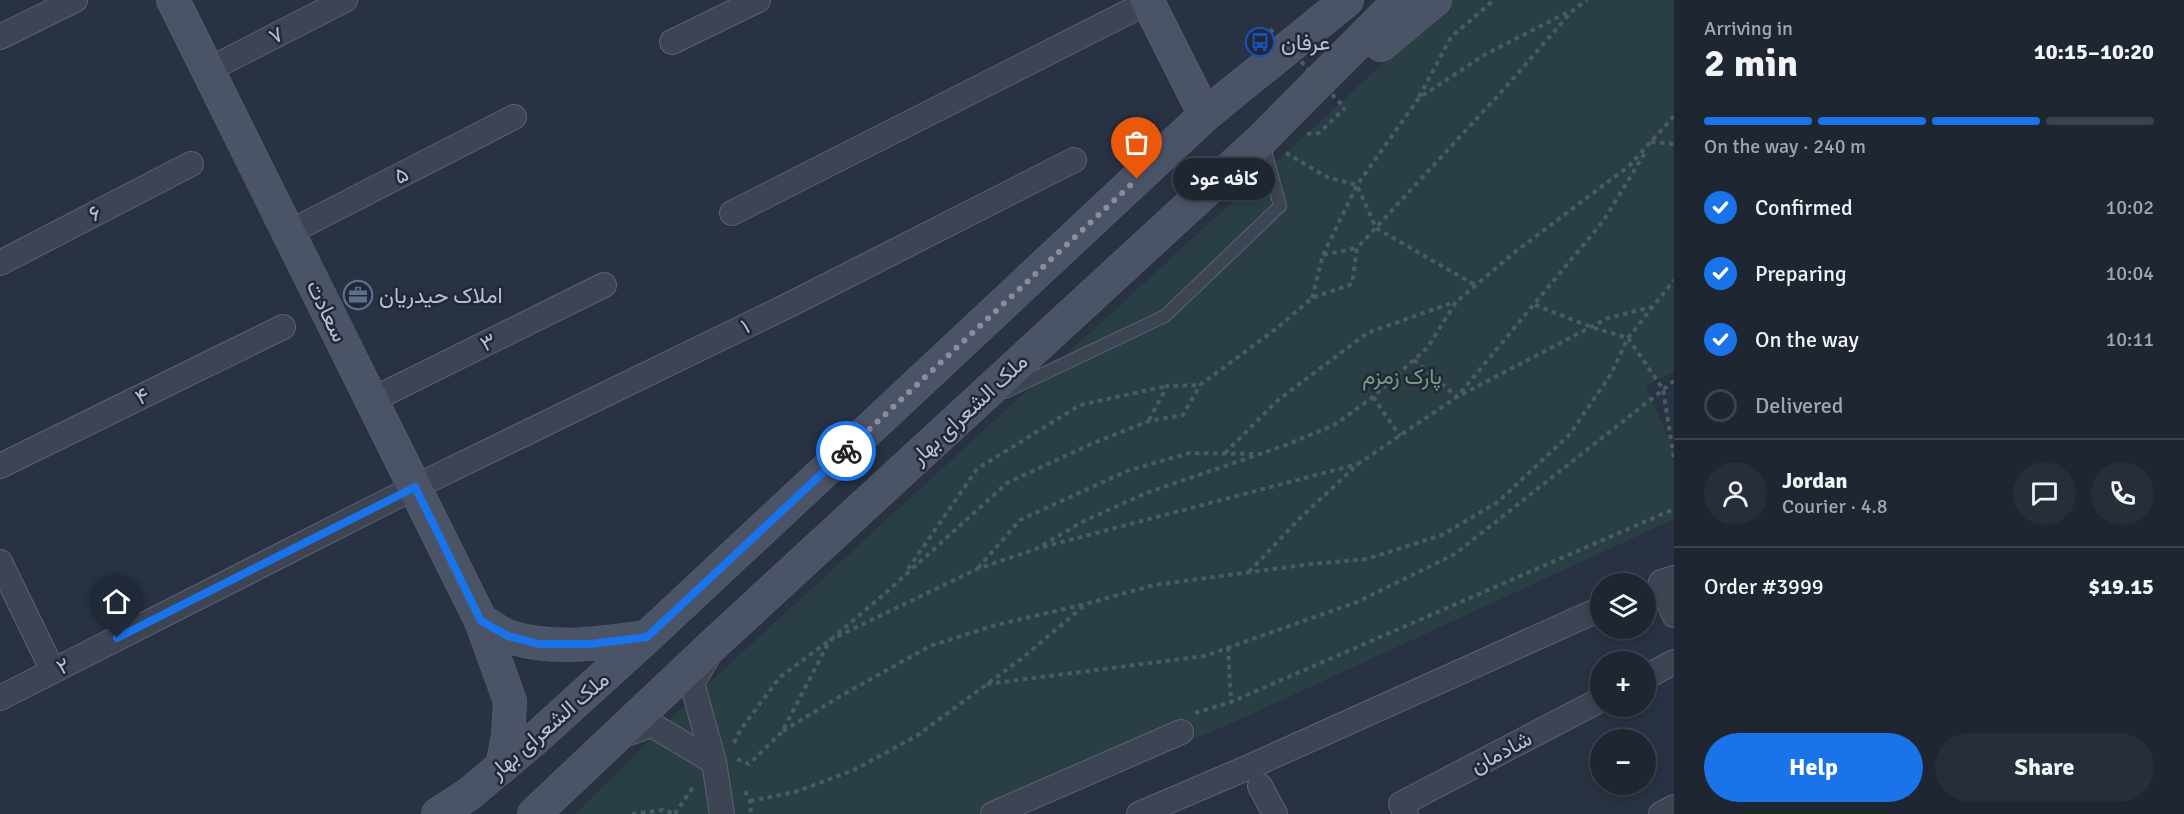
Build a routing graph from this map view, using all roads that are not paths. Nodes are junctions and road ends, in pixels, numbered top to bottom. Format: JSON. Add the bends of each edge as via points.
{"nodes":[{"id":1,"x":75,"y":0,"type":"edge"},
{"id":2,"x":173,"y":0,"type":"edge"},
{"id":3,"x":345,"y":0,"type":"edge"},
{"id":4,"x":758,"y":0,"type":"edge"},
{"id":5,"x":1322,"y":0,"type":"edge"},
{"id":6,"x":1347,"y":0,"type":"edge"},
{"id":7,"x":1401,"y":0,"type":"edge"},
{"id":8,"x":1435,"y":0,"type":"edge"},
{"id":9,"x":1149,"y":1,"type":"edge"},
{"id":10,"x":0,"y":38,"type":"edge"},
{"id":11,"x":672,"y":42,"type":"dead end"},
{"id":12,"x":208,"y":70,"type":"junction"},
{"id":13,"x":1205,"y":115,"type":"junction"},
{"id":14,"x":514,"y":117,"type":"dead end"},
{"id":15,"x":1262,"y":139,"type":"junction"},
{"id":16,"x":1074,"y":160,"type":"dead end"},
{"id":17,"x":191,"y":164,"type":"dead end"},
{"id":18,"x":732,"y":213,"type":"dead end"},
{"id":19,"x":288,"y":233,"type":"junction"},
{"id":20,"x":0,"y":263,"type":"edge"},
{"id":21,"x":604,"y":285,"type":"dead end"},
{"id":22,"x":283,"y":327,"type":"dead end"},
{"id":23,"x":372,"y":400,"type":"junction"},
{"id":24,"x":968,"y":409,"type":"junction"},
{"id":25,"x":0,"y":466,"type":"edge"},
{"id":26,"x":415,"y":487,"type":"junction"},
{"id":27,"x":0,"y":562,"type":"edge"},
{"id":28,"x":1667,"y":580,"type":"edge"},
{"id":29,"x":1590,"y":614,"type":"edge"},
{"id":30,"x":1674,"y":615,"type":"edge"},
{"id":31,"x":481,"y":621,"type":"junction"},
{"id":32,"x":647,"y":637,"type":"junction"},
{"id":33,"x":715,"y":643,"type":"junction"},
{"id":34,"x":1674,"y":662,"type":"edge"},
{"id":35,"x":53,"y":671,"type":"junction"},
{"id":36,"x":1656,"y":672,"type":"edge"},
{"id":37,"x":0,"y":698,"type":"edge"},
{"id":38,"x":1590,"y":706,"type":"edge"},
{"id":39,"x":1184,"y":724,"type":"road end"},
{"id":40,"x":618,"y":736,"type":"junction"},
{"id":41,"x":721,"y":758,"type":"junction"},
{"id":42,"x":502,"y":767,"type":"junction"},
{"id":43,"x":1260,"y":786,"type":"dead end"},
{"id":44,"x":1674,"y":807,"type":"edge"},
{"id":45,"x":1404,"y":809,"type":"edge"},
{"id":46,"x":438,"y":814,"type":"edge"},
{"id":47,"x":534,"y":814,"type":"edge"},
{"id":48,"x":722,"y":814,"type":"edge"},
{"id":49,"x":993,"y":814,"type":"edge"},
{"id":50,"x":1139,"y":814,"type":"edge"},
{"id":51,"x":1275,"y":814,"type":"edge"},
{"id":52,"x":1661,"y":814,"type":"edge"}],
"edges":[{"from":1,"to":10,"type":"street"},
{"from":2,"to":12,"type":"main road","name":"سعادت"},
{"from":3,"to":12,"type":"street","name":"۷"},
{"from":4,"to":11,"type":"street"},
{"from":5,"to":13,"type":"main road"},
{"from":6,"to":13,"type":"main road","name":"ملک الشعرای بهار"},
{"from":7,"to":15,"type":"main road","name":"ملک الشعرای بهار"},
{"from":8,"to":15,"type":"main road"},
{"from":9,"to":13,"type":"main road"},
{"from":9,"to":18,"type":"street"},
{"from":12,"to":19,"type":"main road","name":"سعادت"},
{"from":13,"to":32,"type":"main road","name":"ملک الشعرای بهار"},
{"from":14,"to":19,"type":"street","name":"۵"},
{"from":15,"to":24,"type":"main road","name":"ملک الشعرای بهار"},
{"from":15,"to":24,"type":"lane","via":[[1280,206],[1165,316]]},
{"from":16,"to":26,"type":"street","name":"۱","via":[[793,303]]},
{"from":17,"to":20,"type":"street","name":"۶"},
{"from":19,"to":23,"type":"main road","name":"سعادت"},
{"from":21,"to":23,"type":"street","name":"۳"},
{"from":22,"to":25,"type":"street","name":"۴"},
{"from":23,"to":26,"type":"main road","name":"سعادت"},
{"from":24,"to":33,"type":"main road","name":"ملک الشعرای بهار"},
{"from":26,"to":31,"type":"main road","name":"سعادت"},
{"from":26,"to":35,"type":"street","name":"۲"},
{"from":27,"to":35,"type":"street"},
{"from":28,"to":30,"type":"street"},
{"from":29,"to":50,"type":"street"},
{"from":31,"to":32,"type":"main road","via":[[508,636],[539,644],[591,644]]},
{"from":31,"to":42,"type":"main road","name":"سعادت","via":[[510,701]]},
{"from":32,"to":42,"type":"main road","name":"ملک الشعرای بهار"},
{"from":33,"to":40,"type":"main road","name":"ملک الشعرای بهار"},
{"from":33,"to":41,"type":"street","via":[[692,683]]},
{"from":34,"to":36,"type":"street"},
{"from":35,"to":37,"type":"street","name":"۲"},
{"from":38,"to":45,"type":"street","name":"شادمان"},
{"from":39,"to":49,"type":"street"},
{"from":40,"to":41,"type":"street","via":[[652,725]]},
{"from":40,"to":47,"type":"main road","name":"ملک الشعرای بهار"},
{"from":41,"to":48,"type":"street"},
{"from":42,"to":46,"type":"main road","name":"ملک الشعرای بهار"},
{"from":43,"to":51,"type":"street"},
{"from":44,"to":52,"type":"street"}]}
